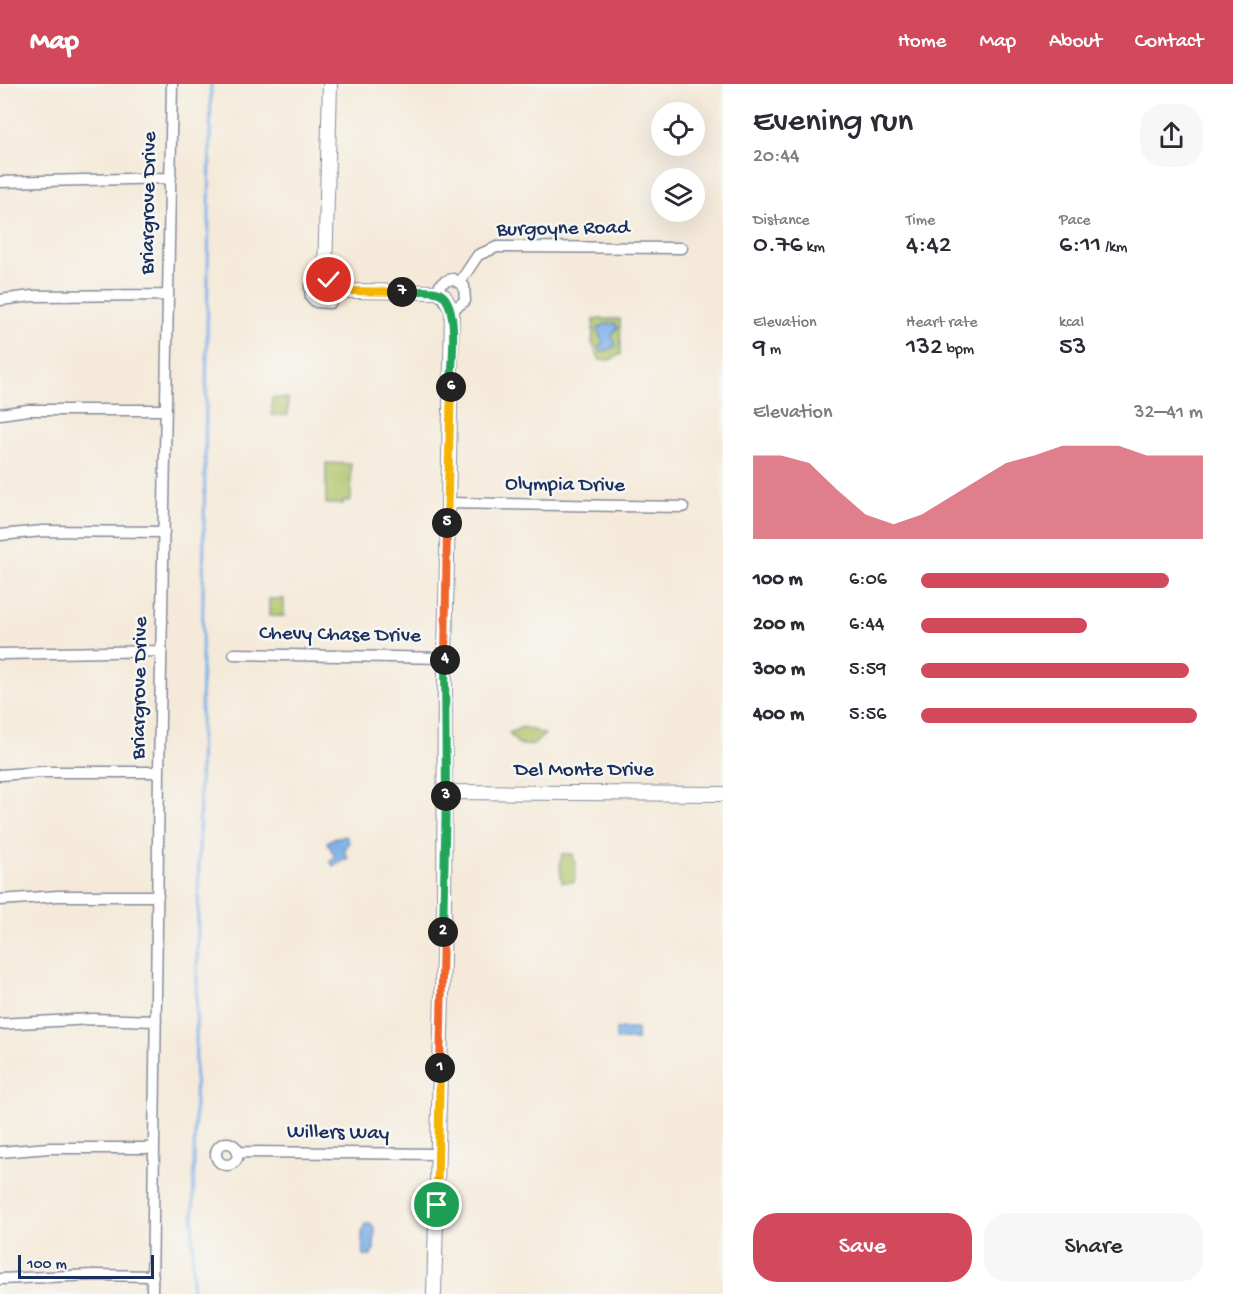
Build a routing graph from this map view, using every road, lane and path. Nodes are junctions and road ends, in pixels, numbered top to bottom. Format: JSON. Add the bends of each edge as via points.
{"nodes":[{"id":1,"x":172,"y":84,"type":"edge"},
{"id":2,"x":330,"y":84,"type":"edge"},
{"id":3,"x":171,"y":178,"type":"junction"},
{"id":4,"x":0,"y":182,"type":"edge"},
{"id":5,"x":682,"y":248,"type":"dead end"},
{"id":6,"x":325,"y":274,"type":"junction"},
{"id":7,"x":460,"y":282,"type":"junction"},
{"id":8,"x":341,"y":290,"type":"junction"},
{"id":9,"x":437,"y":292,"type":"junction"},
{"id":10,"x":168,"y":295,"type":"junction"},
{"id":11,"x":0,"y":300,"type":"edge"},
{"id":12,"x":452,"y":310,"type":"junction"},
{"id":13,"x":166,"y":410,"type":"junction"},
{"id":14,"x":0,"y":414,"type":"edge"},
{"id":15,"x":447,"y":504,"type":"junction"},
{"id":16,"x":683,"y":507,"type":"dead end"},
{"id":17,"x":164,"y":532,"type":"junction"},
{"id":18,"x":0,"y":535,"type":"edge"},
{"id":19,"x":162,"y":651,"type":"junction"},
{"id":20,"x":0,"y":654,"type":"edge"},
{"id":21,"x":234,"y":654,"type":"dead end"},
{"id":22,"x":445,"y":658,"type":"junction"},
{"id":23,"x":159,"y":772,"type":"junction"},
{"id":24,"x":0,"y":775,"type":"edge"},
{"id":25,"x":446,"y":792,"type":"junction"},
{"id":26,"x":723,"y":794,"type":"edge"},
{"id":27,"x":158,"y":896,"type":"junction"},
{"id":28,"x":0,"y":900,"type":"edge"},
{"id":29,"x":156,"y":1021,"type":"junction"},
{"id":30,"x":0,"y":1024,"type":"edge"},
{"id":31,"x":154,"y":1148,"type":"junction"},
{"id":32,"x":0,"y":1152,"type":"edge"},
{"id":33,"x":238,"y":1152,"type":"dead end"},
{"id":34,"x":438,"y":1154,"type":"junction"},
{"id":35,"x":153,"y":1276,"type":"junction"},
{"id":36,"x":0,"y":1280,"type":"edge"},
{"id":37,"x":152,"y":1294,"type":"edge"},
{"id":38,"x":434,"y":1294,"type":"edge"}],
"edges":[{"from":1,"to":3,"type":"street","name":"Briargrove Drive"},
{"from":2,"to":6,"type":"street"},
{"from":3,"to":4,"type":"street"},
{"from":3,"to":10,"type":"street","name":"Briargrove Drive"},
{"from":5,"to":7,"type":"street","name":"Burgoyne Road","via":[[497,247],[478,255]]},
{"from":6,"to":8,"type":"street"},
{"from":6,"to":8,"type":"street","via":[[310,287],[311,297],[316,302],[330,303]]},
{"from":7,"to":9,"type":"street","via":[[445,280]]},
{"from":7,"to":12,"type":"street","via":[[466,292],[465,301]]},
{"from":8,"to":9,"type":"street"},
{"from":9,"to":12,"type":"street"},
{"from":10,"to":11,"type":"street","via":[[32,296]]},
{"from":10,"to":13,"type":"street","name":"Briargrove Drive"},
{"from":12,"to":15,"type":"street"},
{"from":13,"to":14,"type":"street","via":[[28,410]]},
{"from":13,"to":17,"type":"street","name":"Briargrove Drive"},
{"from":15,"to":16,"type":"street","name":"Olympia Drive"},
{"from":15,"to":22,"type":"street"},
{"from":17,"to":18,"type":"street","via":[[43,531]]},
{"from":17,"to":19,"type":"street","name":"Briargrove Drive"},
{"from":19,"to":20,"type":"street"},
{"from":19,"to":23,"type":"street","name":"Briargrove Drive"},
{"from":21,"to":22,"type":"street","name":"Chevy Chase Drive"},
{"from":22,"to":25,"type":"street"},
{"from":23,"to":24,"type":"street"},
{"from":23,"to":27,"type":"street","name":"Briargrove Drive"},
{"from":25,"to":26,"type":"street","name":"Del Monte Drive"},
{"from":25,"to":34,"type":"street"},
{"from":27,"to":28,"type":"street"},
{"from":27,"to":29,"type":"street","name":"Briargrove Drive"},
{"from":29,"to":30,"type":"street","via":[[92,1019]]},
{"from":29,"to":31,"type":"street","name":"Briargrove Drive"},
{"from":31,"to":32,"type":"street"},
{"from":31,"to":35,"type":"street","name":"Briargrove Drive"},
{"from":33,"to":34,"type":"street","name":"Willers Way"},
{"from":34,"to":38,"type":"street"},
{"from":35,"to":36,"type":"street"},
{"from":35,"to":37,"type":"street","name":"Briargrove Drive"}]}
